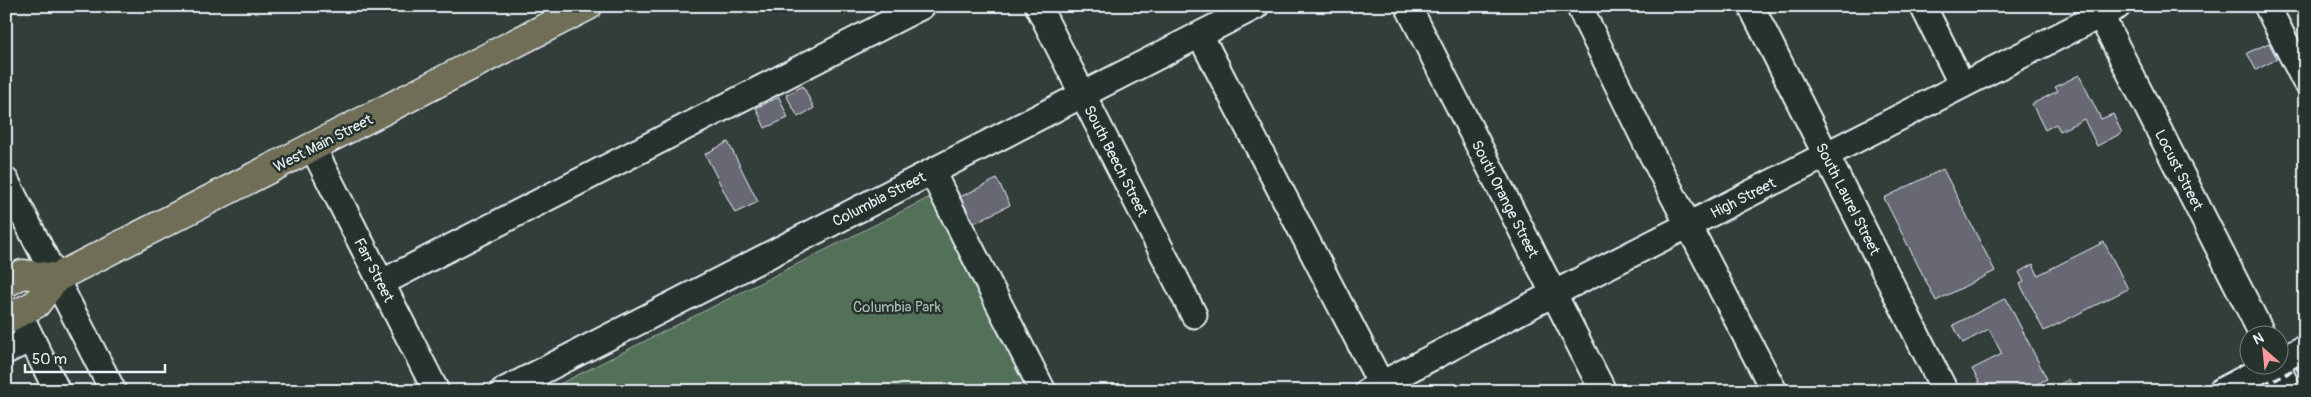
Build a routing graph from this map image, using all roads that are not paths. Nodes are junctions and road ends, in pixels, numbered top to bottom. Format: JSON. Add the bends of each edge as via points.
{"nodes":[{"id":1,"x":588,"y":6,"type":"edge"},
{"id":2,"x":922,"y":6,"type":"edge"},
{"id":3,"x":1038,"y":6,"type":"edge"},
{"id":4,"x":1256,"y":6,"type":"edge"},
{"id":5,"x":1408,"y":6,"type":"edge"},
{"id":6,"x":1579,"y":6,"type":"edge"},
{"id":7,"x":1751,"y":6,"type":"edge"},
{"id":8,"x":1923,"y":6,"type":"edge"},
{"id":9,"x":2267,"y":6,"type":"edge"},
{"id":10,"x":2104,"y":9,"type":"edge"},
{"id":11,"x":1200,"y":35,"type":"junction"},
{"id":12,"x":2305,"y":80,"type":"edge"},
{"id":13,"x":1962,"y":86,"type":"junction"},
{"id":14,"x":1083,"y":95,"type":"junction"},
{"id":15,"x":313,"y":148,"type":"junction"},
{"id":16,"x":1826,"y":155,"type":"junction"},
{"id":17,"x":932,"y":172,"type":"junction"},
{"id":18,"x":6,"y":181,"type":"edge"},
{"id":19,"x":1689,"y":226,"type":"junction"},
{"id":20,"x":56,"y":278,"type":"junction"},
{"id":21,"x":6,"y":282,"type":"edge"},
{"id":22,"x":381,"y":283,"type":"junction"},
{"id":23,"x":1553,"y":294,"type":"junction"},
{"id":24,"x":1194,"y":315,"type":"dead end"},
{"id":25,"x":12,"y":316,"type":"edge"},
{"id":26,"x":2257,"y":324,"type":"edge"},
{"id":27,"x":31,"y":339,"type":"junction"},
{"id":28,"x":2305,"y":348,"type":"edge"},
{"id":29,"x":6,"y":351,"type":"edge"},
{"id":30,"x":2288,"y":356,"type":"edge"},
{"id":31,"x":2253,"y":374,"type":"edge"},
{"id":32,"x":2281,"y":374,"type":"edge"},
{"id":33,"x":1376,"y":388,"type":"edge"},
{"id":34,"x":57,"y":391,"type":"edge"},
{"id":35,"x":113,"y":391,"type":"edge"},
{"id":36,"x":436,"y":391,"type":"edge"},
{"id":37,"x":503,"y":391,"type":"edge"},
{"id":38,"x":1043,"y":391,"type":"edge"},
{"id":39,"x":1603,"y":391,"type":"edge"},
{"id":40,"x":1774,"y":391,"type":"edge"},
{"id":41,"x":1945,"y":391,"type":"edge"},
{"id":42,"x":2221,"y":391,"type":"edge"},
{"id":43,"x":2289,"y":391,"type":"edge"}],
"edges":[{"from":1,"to":15,"type":"main road","name":"West Main Street"},
{"from":2,"to":22,"type":"street"},
{"from":3,"to":14,"type":"street","name":"South Beech Street"},
{"from":4,"to":11,"type":"street","name":"Columbia Street"},
{"from":5,"to":23,"type":"street","name":"South Orange Street"},
{"from":6,"to":19,"type":"street"},
{"from":7,"to":16,"type":"street","name":"South Laurel Street"},
{"from":8,"to":13,"type":"street"},
{"from":9,"to":12,"type":"street"},
{"from":10,"to":13,"type":"street","name":"High Street"},
{"from":10,"to":26,"type":"street","name":"Locust Street"},
{"from":11,"to":14,"type":"street","name":"Columbia Street"},
{"from":11,"to":33,"type":"street"},
{"from":13,"to":16,"type":"street","name":"High Street"},
{"from":14,"to":17,"type":"street","name":"Columbia Street"},
{"from":14,"to":24,"type":"street","name":"South Beech Street"},
{"from":15,"to":20,"type":"main road","name":"West Main Street"},
{"from":15,"to":22,"type":"street","name":"Farr Street"},
{"from":16,"to":19,"type":"street","name":"High Street"},
{"from":16,"to":41,"type":"street","name":"South Laurel Street"},
{"from":17,"to":37,"type":"street","name":"Columbia Street"},
{"from":17,"to":38,"type":"street"},
{"from":18,"to":20,"type":"street"},
{"from":19,"to":23,"type":"street","name":"High Street"},
{"from":19,"to":40,"type":"street"},
{"from":20,"to":21,"type":"main road","via":[[22,274]]},
{"from":20,"to":25,"type":"main road","name":"West Main Street","via":[[36,304]]},
{"from":20,"to":35,"type":"street"},
{"from":22,"to":36,"type":"street","name":"Farr Street"},
{"from":23,"to":33,"type":"street","name":"High Street"},
{"from":23,"to":39,"type":"street","name":"South Orange Street"},
{"from":25,"to":27,"type":"street"},
{"from":27,"to":29,"type":"street"},
{"from":27,"to":34,"type":"street"},
{"from":28,"to":30,"type":"street"},
{"from":31,"to":42,"type":"street"},
{"from":32,"to":43,"type":"street"}]}
